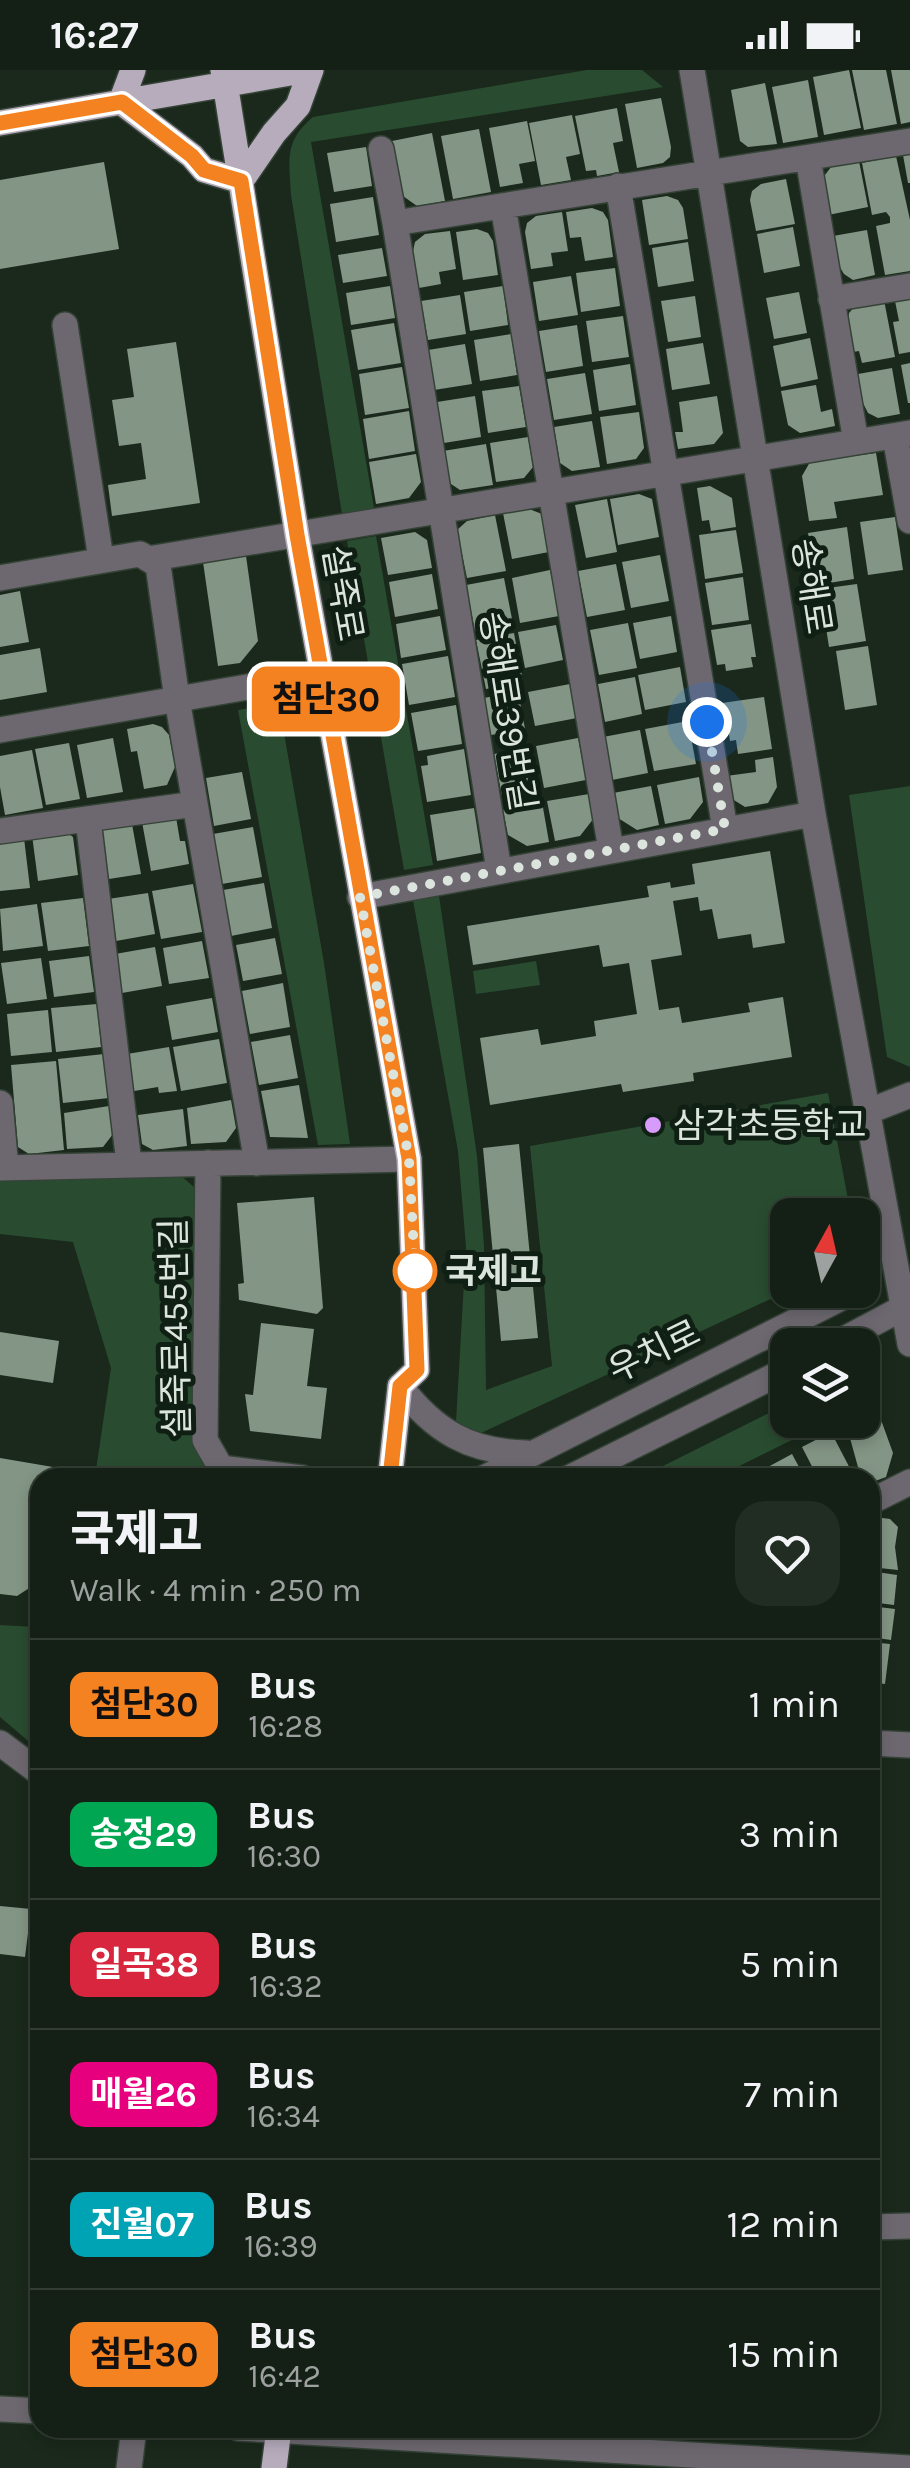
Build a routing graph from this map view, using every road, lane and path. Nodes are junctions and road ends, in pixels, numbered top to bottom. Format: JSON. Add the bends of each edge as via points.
{"nodes":[{"id":1,"x":133,"y":70,"type":"edge"},
{"id":2,"x":310,"y":70,"type":"edge"},
{"id":3,"x":692,"y":70,"type":"edge"},
{"id":4,"x":224,"y":77,"type":"edge"},
{"id":5,"x":122,"y":102,"type":"junction"},
{"id":6,"x":0,"y":123,"type":"edge"},
{"id":7,"x":910,"y":141,"type":"edge"},
{"id":8,"x":381,"y":149,"type":"dead end"},
{"id":9,"x":808,"y":158,"type":"junction"},
{"id":10,"x":710,"y":174,"type":"junction"},
{"id":11,"x":241,"y":181,"type":"junction"},
{"id":12,"x":618,"y":186,"type":"junction"},
{"id":13,"x":503,"y":206,"type":"junction"},
{"id":14,"x":395,"y":223,"type":"junction"},
{"id":15,"x":910,"y":286,"type":"edge"},
{"id":16,"x":830,"y":300,"type":"junction"},
{"id":17,"x":65,"y":325,"type":"dead end"},
{"id":18,"x":903,"y":434,"type":"edge"},
{"id":19,"x":856,"y":442,"type":"junction"},
{"id":20,"x":755,"y":456,"type":"junction"},
{"id":21,"x":666,"y":473,"type":"junction"},
{"id":22,"x":550,"y":490,"type":"junction"},
{"id":23,"x":440,"y":510,"type":"junction"},
{"id":24,"x":910,"y":521,"type":"edge"},
{"id":25,"x":297,"y":535,"type":"junction"},
{"id":26,"x":100,"y":559,"type":"junction"},
{"id":27,"x":148,"y":559,"type":"junction"},
{"id":28,"x":0,"y":578,"type":"edge"},
{"id":29,"x":322,"y":674,"type":"junction"},
{"id":30,"x":177,"y":700,"type":"junction"},
{"id":31,"x":0,"y":730,"type":"edge"},
{"id":32,"x":195,"y":804,"type":"junction"},
{"id":33,"x":814,"y":814,"type":"junction"},
{"id":34,"x":88,"y":818,"type":"junction"},
{"id":35,"x":725,"y":829,"type":"junction"},
{"id":36,"x":0,"y":831,"type":"edge"},
{"id":37,"x":611,"y":850,"type":"junction"},
{"id":38,"x":499,"y":870,"type":"junction"},
{"id":39,"x":360,"y":897,"type":"junction"},
{"id":40,"x":910,"y":1095,"type":"edge"},
{"id":41,"x":0,"y":1103,"type":"edge"},
{"id":42,"x":867,"y":1112,"type":"junction"},
{"id":43,"x":409,"y":1159,"type":"junction"},
{"id":44,"x":129,"y":1163,"type":"junction"},
{"id":45,"x":208,"y":1163,"type":"junction"},
{"id":46,"x":257,"y":1163,"type":"junction"},
{"id":47,"x":3,"y":1168,"type":"edge"},
{"id":48,"x":904,"y":1266,"type":"edge"},
{"id":49,"x":880,"y":1278,"type":"edge"},
{"id":50,"x":907,"y":1306,"type":"edge"},
{"id":51,"x":820,"y":1308,"type":"edge"},
{"id":52,"x":865,"y":1328,"type":"edge"},
{"id":53,"x":910,"y":1344,"type":"edge"},
{"id":54,"x":770,"y":1378,"type":"edge"},
{"id":55,"x":400,"y":1386,"type":"junction"},
{"id":56,"x":531,"y":1453,"type":"junction"},
{"id":57,"x":221,"y":1468,"type":"edge"},
{"id":58,"x":391,"y":1468,"type":"edge"},
{"id":59,"x":503,"y":1468,"type":"edge"},
{"id":60,"x":590,"y":1468,"type":"edge"},
{"id":61,"x":910,"y":1482,"type":"edge"},
{"id":62,"x":880,"y":1497,"type":"edge"},
{"id":63,"x":0,"y":1743,"type":"edge"},
{"id":64,"x":880,"y":1743,"type":"edge"},
{"id":65,"x":910,"y":1744,"type":"edge"},
{"id":66,"x":30,"y":1766,"type":"edge"},
{"id":67,"x":910,"y":2226,"type":"edge"},
{"id":68,"x":880,"y":2228,"type":"edge"},
{"id":69,"x":0,"y":2409,"type":"edge"},
{"id":70,"x":30,"y":2410,"type":"edge"},
{"id":71,"x":133,"y":2438,"type":"edge"},
{"id":72,"x":278,"y":2438,"type":"edge"},
{"id":73,"x":602,"y":2438,"type":"edge"},
{"id":74,"x":130,"y":2468,"type":"edge"},
{"id":75,"x":274,"y":2468,"type":"edge"},
{"id":76,"x":910,"y":2468,"type":"edge"}],
"edges":[{"from":1,"to":5,"type":"main road"},
{"from":2,"to":4,"type":"main road"},
{"from":2,"to":11,"type":"main road","via":[[298,106]]},
{"from":3,"to":10,"type":"street","name":"송해로"},
{"from":4,"to":5,"type":"main road"},
{"from":4,"to":11,"type":"main road","name":"설죽로"},
{"from":5,"to":6,"type":"main road"},
{"from":5,"to":11,"type":"main road","via":[[204,170]]},
{"from":7,"to":9,"type":"street"},
{"from":8,"to":14,"type":"street","name":"송해로39번길"},
{"from":9,"to":10,"type":"street"},
{"from":9,"to":16,"type":"street"},
{"from":10,"to":12,"type":"street"},
{"from":10,"to":20,"type":"street","name":"송해로"},
{"from":11,"to":25,"type":"main road","name":"설죽로"},
{"from":12,"to":13,"type":"street"},
{"from":12,"to":21,"type":"street"},
{"from":13,"to":14,"type":"street"},
{"from":13,"to":22,"type":"street"},
{"from":14,"to":23,"type":"street","name":"송해로39번길"},
{"from":15,"to":16,"type":"street"},
{"from":16,"to":19,"type":"street"},
{"from":17,"to":26,"type":"street"},
{"from":18,"to":19,"type":"street"},
{"from":18,"to":24,"type":"street"},
{"from":19,"to":20,"type":"street"},
{"from":20,"to":21,"type":"street"},
{"from":20,"to":33,"type":"street","name":"송해로"},
{"from":21,"to":22,"type":"street"},
{"from":21,"to":35,"type":"street"},
{"from":22,"to":23,"type":"street"},
{"from":22,"to":37,"type":"street"},
{"from":23,"to":25,"type":"street"},
{"from":23,"to":38,"type":"street","name":"송해로39번길"},
{"from":25,"to":27,"type":"street"},
{"from":25,"to":29,"type":"main road","name":"설죽로"},
{"from":26,"to":27,"type":"street"},
{"from":26,"to":28,"type":"street"},
{"from":27,"to":30,"type":"street","via":[[158,565]]},
{"from":29,"to":30,"type":"street"},
{"from":29,"to":39,"type":"main road","name":"설죽로"},
{"from":30,"to":31,"type":"street"},
{"from":30,"to":32,"type":"street"},
{"from":32,"to":34,"type":"street"},
{"from":32,"to":46,"type":"street"},
{"from":33,"to":35,"type":"street"},
{"from":33,"to":42,"type":"street","name":"송해로"},
{"from":34,"to":36,"type":"street"},
{"from":34,"to":44,"type":"street"},
{"from":35,"to":37,"type":"street"},
{"from":37,"to":38,"type":"street"},
{"from":38,"to":39,"type":"street"},
{"from":39,"to":43,"type":"main road","name":"설죽로"},
{"from":40,"to":42,"type":"street"},
{"from":41,"to":47,"type":"street"},
{"from":42,"to":48,"type":"street","name":"송해로"},
{"from":43,"to":46,"type":"street"},
{"from":43,"to":55,"type":"main road","name":"설죽로","via":[[417,1370]]},
{"from":44,"to":45,"type":"street"},
{"from":44,"to":47,"type":"street"},
{"from":45,"to":46,"type":"street"},
{"from":45,"to":57,"type":"street","name":"설죽로455번길","via":[[205,1440]]},
{"from":48,"to":49,"type":"street","name":"우치로"},
{"from":48,"to":50,"type":"street","name":"송해로"},
{"from":50,"to":52,"type":"street"},
{"from":50,"to":53,"type":"street","name":"송해로"},
{"from":51,"to":56,"type":"street","name":"우치로"},
{"from":54,"to":60,"type":"street"},
{"from":55,"to":56,"type":"street","via":[[466,1444]]},
{"from":55,"to":58,"type":"main road","name":"설죽로"},
{"from":56,"to":59,"type":"street","name":"우치로"},
{"from":61,"to":62,"type":"street"},
{"from":63,"to":66,"type":"street"},
{"from":64,"to":65,"type":"street"},
{"from":67,"to":68,"type":"street"},
{"from":69,"to":70,"type":"street"},
{"from":71,"to":74,"type":"street"},
{"from":72,"to":75,"type":"main road"},
{"from":73,"to":76,"type":"street"}]}
